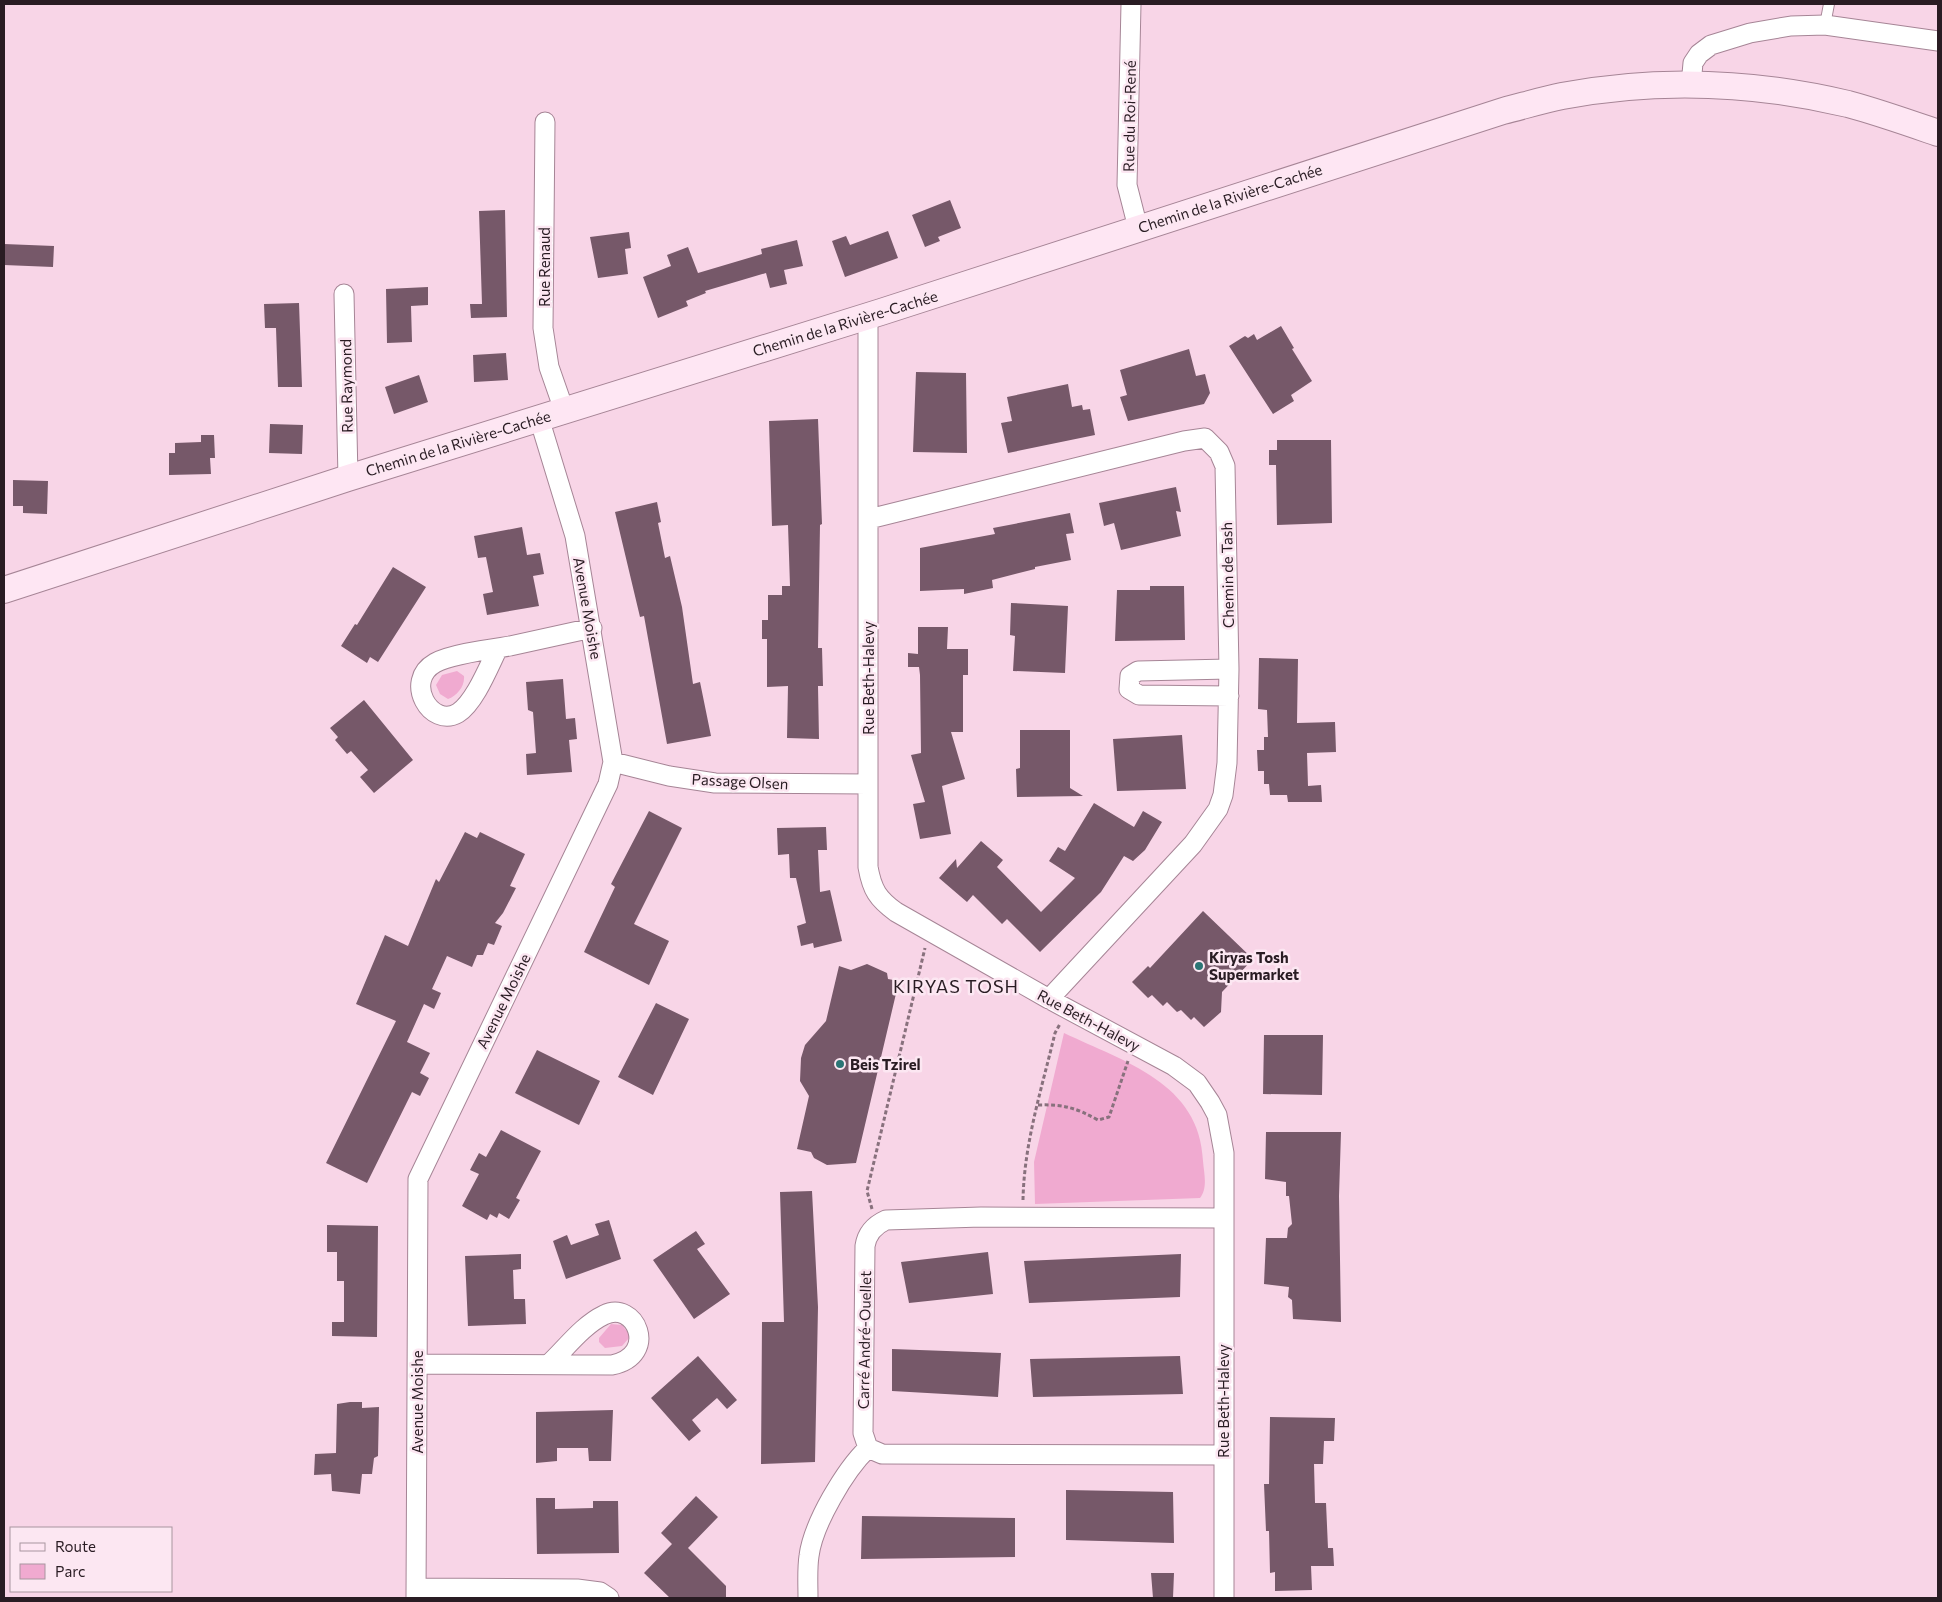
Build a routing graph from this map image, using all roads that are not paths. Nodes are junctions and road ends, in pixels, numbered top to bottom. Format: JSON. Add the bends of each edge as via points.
{"nodes":[{"id":1,"x":1131,"y":4,"type":"edge"},
{"id":2,"x":1830,"y":4,"type":"edge"},
{"id":3,"x":1825,"y":25,"type":"junction"},
{"id":4,"x":1938,"y":41,"type":"edge"},
{"id":5,"x":1692,"y":85,"type":"junction"},
{"id":6,"x":545,"y":122,"type":"dead end"},
{"id":7,"x":1938,"y":133,"type":"edge"},
{"id":8,"x":1138,"y":228,"type":"junction"},
{"id":9,"x":344,"y":294,"type":"dead end"},
{"id":10,"x":868,"y":316,"type":"junction"},
{"id":11,"x":564,"y":410,"type":"junction"},
{"id":12,"x":539,"y":418,"type":"junction"},
{"id":13,"x":348,"y":478,"type":"junction"},
{"id":14,"x":869,"y":519,"type":"junction"},
{"id":15,"x":4,"y":590,"type":"edge"},
{"id":16,"x":592,"y":628,"type":"junction"},
{"id":17,"x":498,"y":648,"type":"dead end"},
{"id":18,"x":1229,"y":669,"type":"junction"},
{"id":19,"x":1229,"y":696,"type":"junction"},
{"id":20,"x":614,"y":762,"type":"junction"},
{"id":21,"x":868,"y":784,"type":"junction"},
{"id":22,"x":1049,"y":999,"type":"junction"},
{"id":23,"x":1223,"y":1218,"type":"junction"},
{"id":24,"x":418,"y":1364,"type":"junction"},
{"id":25,"x":549,"y":1364,"type":"dead end"},
{"id":26,"x":868,"y":1448,"type":"junction"},
{"id":27,"x":1223,"y":1455,"type":"junction"},
{"id":28,"x":416,"y":1593,"type":"edge"},
{"id":29,"x":609,"y":1598,"type":"edge"},
{"id":30,"x":808,"y":1598,"type":"edge"},
{"id":31,"x":1224,"y":1598,"type":"edge"}],
"edges":[{"from":1,"to":8,"type":"street","name":"Rue du Roi-René","via":[[1127,185]]},
{"from":2,"to":3,"type":"lane"},
{"from":3,"to":4,"type":"street"},
{"from":3,"to":5,"type":"street","via":[[1791,26],[1750,33],[1711,45],[1695,58]]},
{"from":5,"to":7,"type":"street","name":"Chemin de la Rivière-Cachée","via":[[1771,90],[1831,101]]},
{"from":5,"to":8,"type":"street","name":"Chemin de la Rivière-Cachée","via":[[1580,93],[1513,108]]},
{"from":6,"to":11,"type":"street","name":"Rue Renaud","via":[[543,328],[550,367]]},
{"from":8,"to":10,"type":"street","name":"Chemin de la Rivière-Cachée"},
{"from":9,"to":13,"type":"street","name":"Rue Raymond"},
{"from":10,"to":11,"type":"street","name":"Chemin de la Rivière-Cachée"},
{"from":10,"to":14,"type":"street","name":"Rue Beth-Halevy"},
{"from":11,"to":12,"type":"street","name":"Chemin de la Rivière-Cachée"},
{"from":12,"to":13,"type":"street","name":"Chemin de la Rivière-Cachée"},
{"from":12,"to":16,"type":"street","name":"Avenue Moishe","via":[[575,536]]},
{"from":13,"to":15,"type":"street","name":"Chemin de la Rivière-Cachée"},
{"from":14,"to":18,"type":"street","name":"Chemin de Tash","via":[[1206,438],[1219,452],[1224,466]]},
{"from":14,"to":21,"type":"street","name":"Rue Beth-Halevy"},
{"from":16,"to":17,"type":"street"},
{"from":16,"to":20,"type":"street","name":"Avenue Moishe"},
{"from":18,"to":19,"type":"street","name":"Chemin de Tash"},
{"from":18,"to":19,"type":"street","via":[[1138,671],[1130,676],[1129,689],[1139,694]]},
{"from":19,"to":22,"type":"street","name":"Chemin de Tash","via":[[1226,782],[1218,809],[1193,844]]},
{"from":20,"to":21,"type":"street","name":"Passage Olsen","via":[[669,776],[715,783]]},
{"from":20,"to":24,"type":"street","name":"Avenue Moishe","via":[[602,795],[418,1179]]},
{"from":21,"to":22,"type":"street","name":"Rue Beth-Halevy","via":[[868,867],[875,894],[896,912]]},
{"from":22,"to":23,"type":"street","name":"Rue Beth-Halevy","via":[[1174,1066],[1197,1083],[1217,1115],[1220,1127],[1224,1153]]},
{"from":23,"to":26,"type":"street","name":"Carré André-Ouellet","via":[[981,1217],[886,1220],[879,1223],[866,1237],[865,1246],[863,1433]]},
{"from":23,"to":27,"type":"street","name":"Rue Beth-Halevy"},
{"from":24,"to":25,"type":"street"},
{"from":24,"to":28,"type":"street","name":"Avenue Moishe"},
{"from":26,"to":27,"type":"street","via":[[882,1454]]},
{"from":26,"to":30,"type":"street","via":[[853,1462],[817,1528],[809,1555]]},
{"from":27,"to":31,"type":"street","name":"Rue Beth-Halevy"},
{"from":28,"to":29,"type":"street","via":[[577,1589],[600,1592]]}]}
